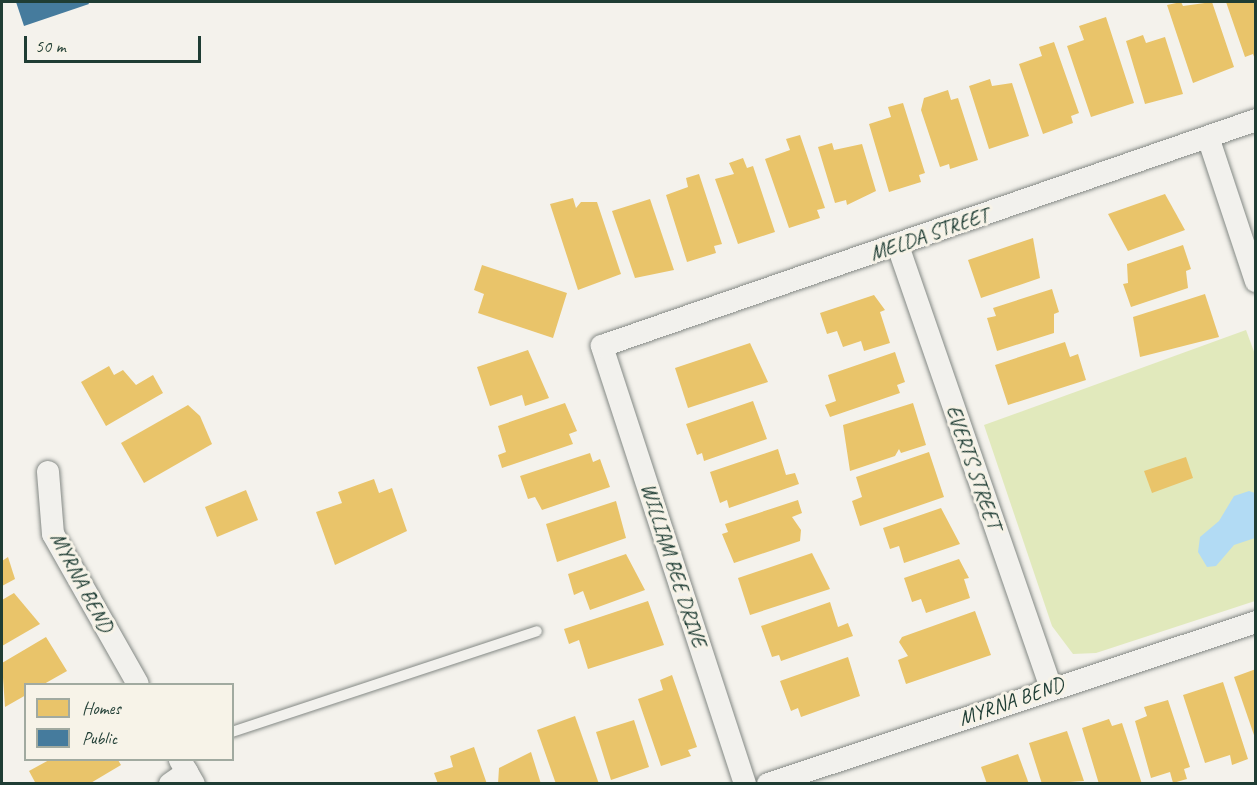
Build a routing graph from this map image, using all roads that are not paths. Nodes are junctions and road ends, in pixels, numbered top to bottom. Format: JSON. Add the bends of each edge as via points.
{"nodes":[{"id":1,"x":1256,"y":120,"type":"edge"},
{"id":2,"x":1208,"y":137,"type":"junction"},
{"id":3,"x":898,"y":246,"type":"junction"},
{"id":4,"x":1256,"y":281,"type":"edge"},
{"id":5,"x":602,"y":346,"type":"joint"},
{"id":6,"x":48,"y":472,"type":"dead end"},
{"id":7,"x":1256,"y":622,"type":"edge"},
{"id":8,"x":537,"y":631,"type":"dead end"},
{"id":9,"x":137,"y":683,"type":"edge"},
{"id":10,"x":1051,"y":688,"type":"junction"},
{"id":11,"x":234,"y":731,"type":"edge"},
{"id":12,"x":745,"y":783,"type":"edge"},
{"id":13,"x":768,"y":783,"type":"edge"}],
"edges":[{"from":1,"to":2,"type":"street","name":"MELDA STREET"},
{"from":2,"to":3,"type":"street","name":"MELDA STREET"},
{"from":2,"to":4,"type":"street"},
{"from":3,"to":5,"type":"street","name":"MELDA STREET"},
{"from":3,"to":10,"type":"street","name":"EVERTS STREET"},
{"from":5,"to":12,"type":"street","name":"WILLIAM BEE DRIVE"},
{"from":6,"to":9,"type":"street","name":"MYRNA BEND","via":[[53,534]]},
{"from":7,"to":10,"type":"street","name":"MYRNA BEND"},
{"from":8,"to":11,"type":"lane"},
{"from":10,"to":13,"type":"street","name":"MYRNA BEND"}]}
